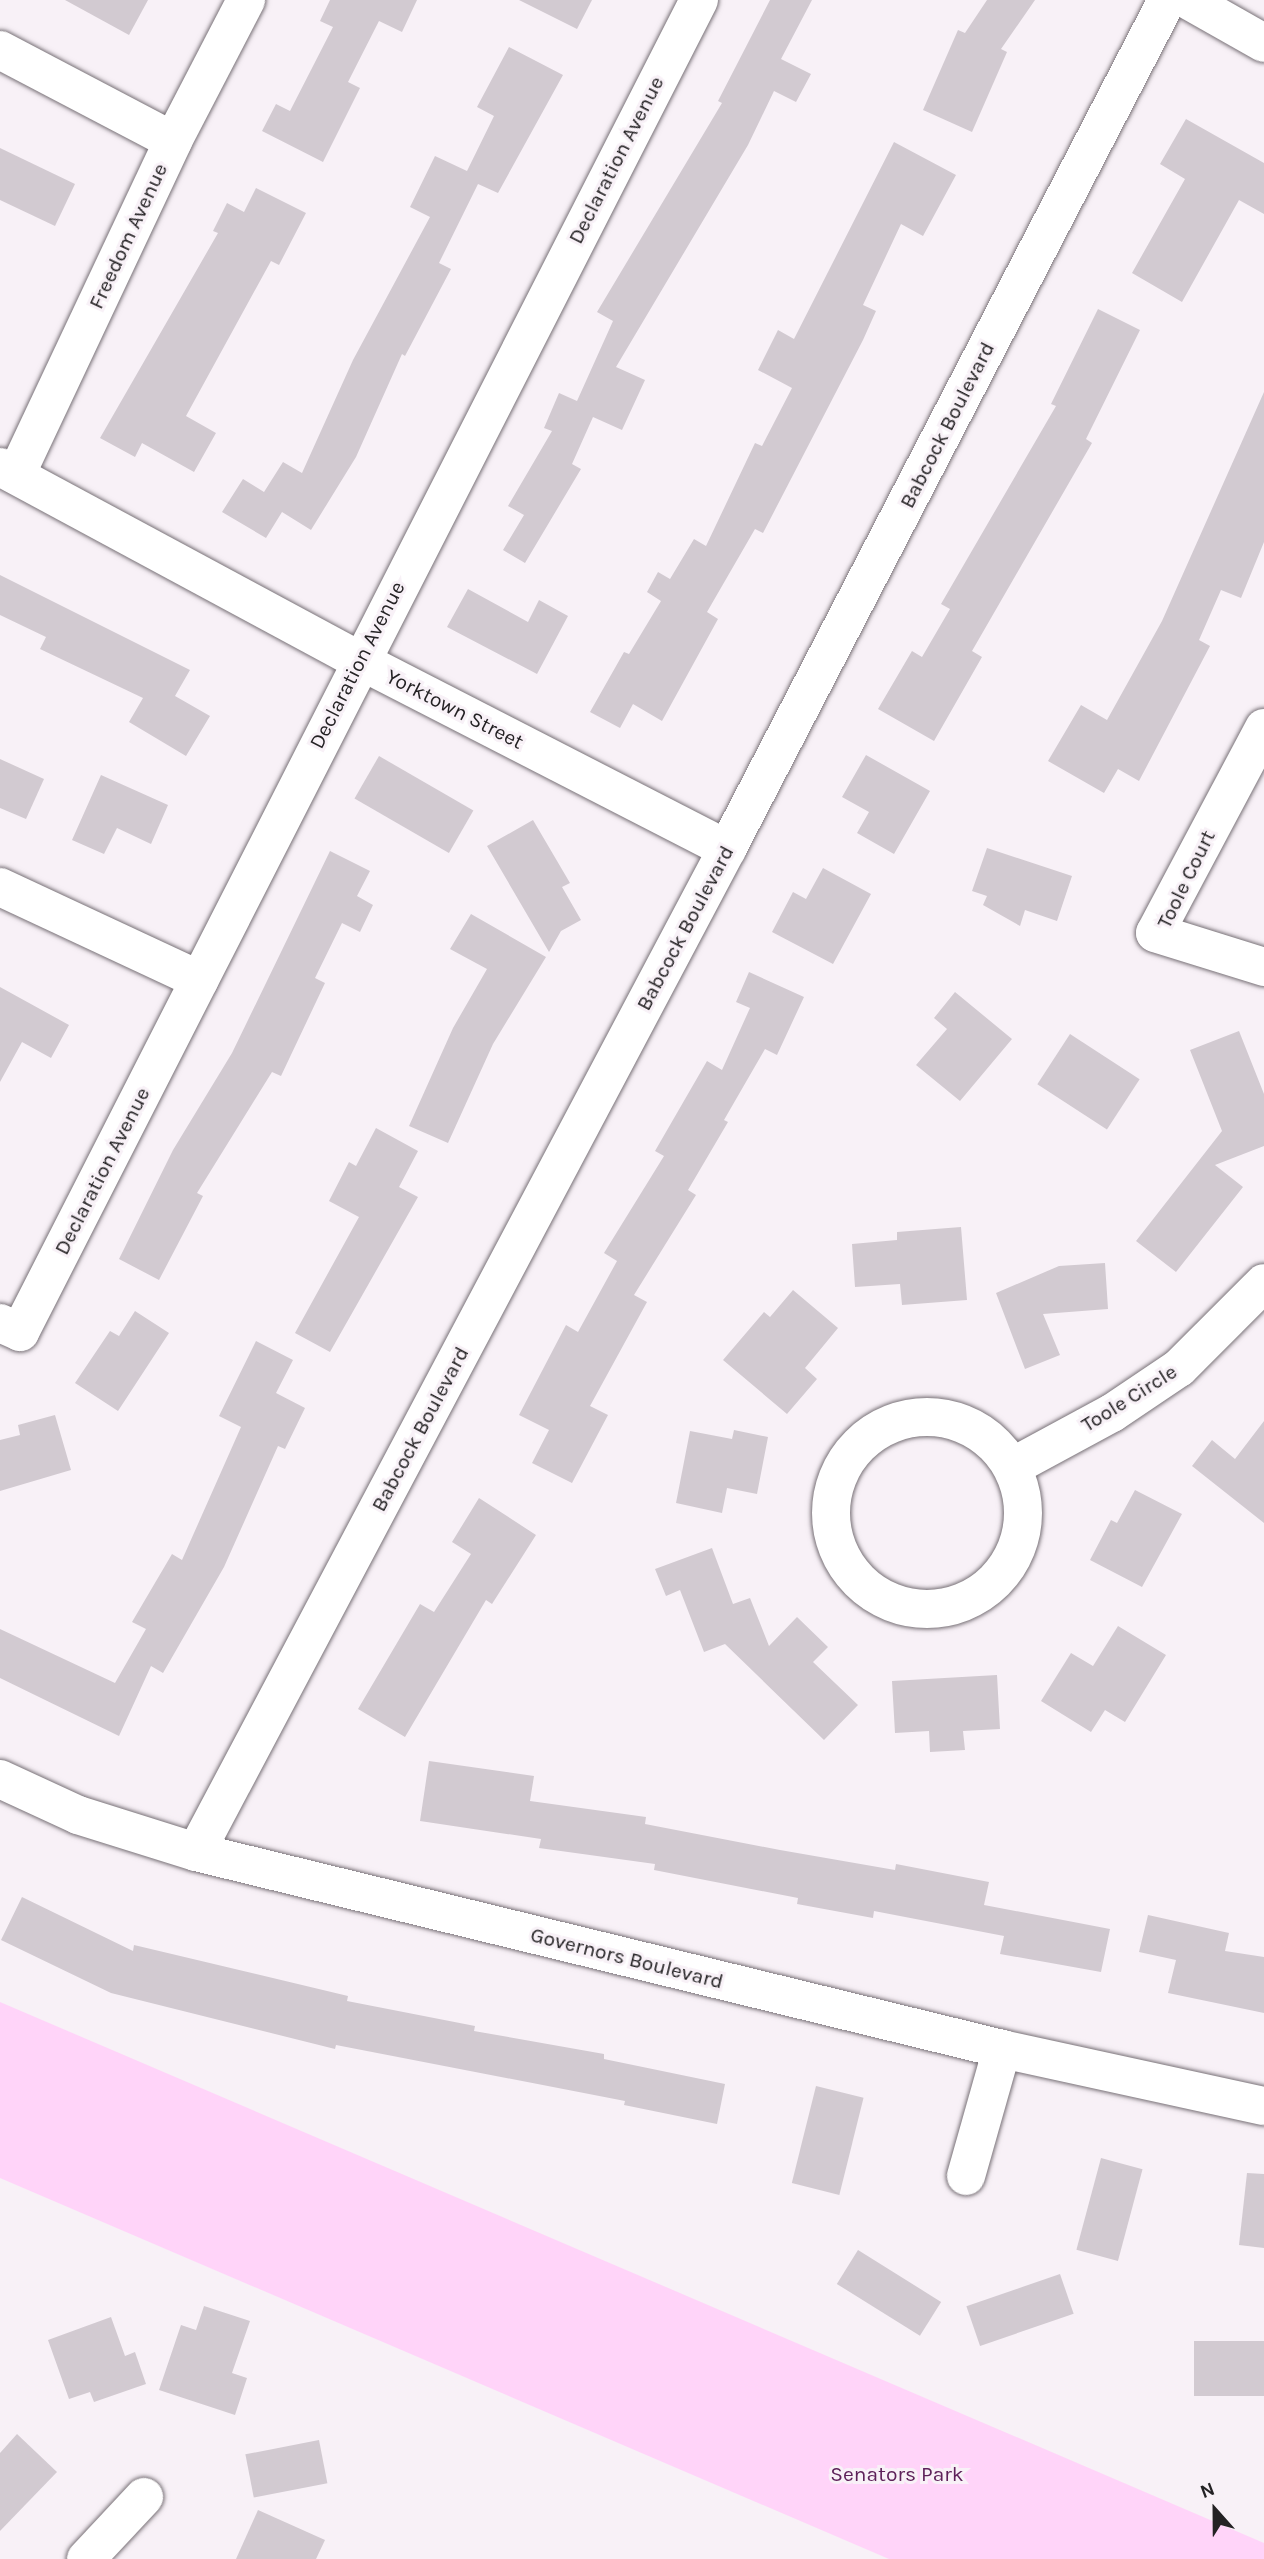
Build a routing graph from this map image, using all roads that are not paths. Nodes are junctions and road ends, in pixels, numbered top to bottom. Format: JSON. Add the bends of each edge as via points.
{"nodes":[{"id":1,"x":246,"y":0,"type":"edge"},
{"id":2,"x":699,"y":0,"type":"edge"},
{"id":3,"x":1167,"y":0,"type":"edge"},
{"id":4,"x":1188,"y":0,"type":"edge"},
{"id":5,"x":1264,"y":43,"type":"edge"},
{"id":6,"x":0,"y":50,"type":"edge"},
{"id":7,"x":173,"y":141,"type":"junction"},
{"id":8,"x":8,"y":471,"type":"edge"},
{"id":9,"x":359,"y":660,"type":"junction"},
{"id":10,"x":1264,"y":728,"type":"edge"},
{"id":11,"x":727,"y":849,"type":"junction"},
{"id":12,"x":0,"y":887,"type":"edge"},
{"id":13,"x":1264,"y":967,"type":"edge"},
{"id":14,"x":199,"y":979,"type":"junction"},
{"id":15,"x":1264,"y":1283,"type":"edge"},
{"id":16,"x":10,"y":1327,"type":"edge"},
{"id":17,"x":1012,"y":1467,"type":"junction"},
{"id":18,"x":0,"y":1779,"type":"edge"},
{"id":19,"x":196,"y":1852,"type":"junction"},
{"id":20,"x":1002,"y":2049,"type":"junction"},
{"id":21,"x":1264,"y":2106,"type":"edge"},
{"id":22,"x":966,"y":2176,"type":"dead end"},
{"id":23,"x":144,"y":2497,"type":"dead end"},
{"id":24,"x":86,"y":2559,"type":"edge"}],
"edges":[{"from":1,"to":7,"type":"street","name":"Freedom Avenue"},
{"from":2,"to":9,"type":"street","name":"Declaration Avenue"},
{"from":3,"to":11,"type":"street","name":"Babcock Boulevard"},
{"from":4,"to":5,"type":"street"},
{"from":6,"to":7,"type":"street"},
{"from":7,"to":8,"type":"street","name":"Freedom Avenue"},
{"from":8,"to":9,"type":"street","name":"Yorktown Street"},
{"from":9,"to":11,"type":"street","name":"Yorktown Street"},
{"from":9,"to":14,"type":"street","name":"Declaration Avenue"},
{"from":10,"to":13,"type":"street","name":"Toole Court","via":[[1155,933]]},
{"from":11,"to":19,"type":"street","name":"Babcock Boulevard"},
{"from":12,"to":14,"type":"street"},
{"from":14,"to":16,"type":"street","name":"Declaration Avenue"},
{"from":15,"to":17,"type":"street","name":"Toole Circle","via":[[1180,1368],[1112,1413]]},
{"from":17,"to":17,"type":"street","via":[[1023,1499],[1021,1532],[1009,1563],[987,1588],[958,1604],[925,1609],[892,1603],[863,1586],[842,1560],[832,1532],[839,1472],[856,1447],[881,1429],[909,1418],[940,1417],[969,1426],[994,1443]]},
{"from":18,"to":19,"type":"street","name":"Governors Boulevard","via":[[78,1815]]},
{"from":19,"to":20,"type":"street","name":"Governors Boulevard"},
{"from":20,"to":21,"type":"street","name":"Governors Boulevard"},
{"from":20,"to":22,"type":"street"},
{"from":23,"to":24,"type":"street"}]}
